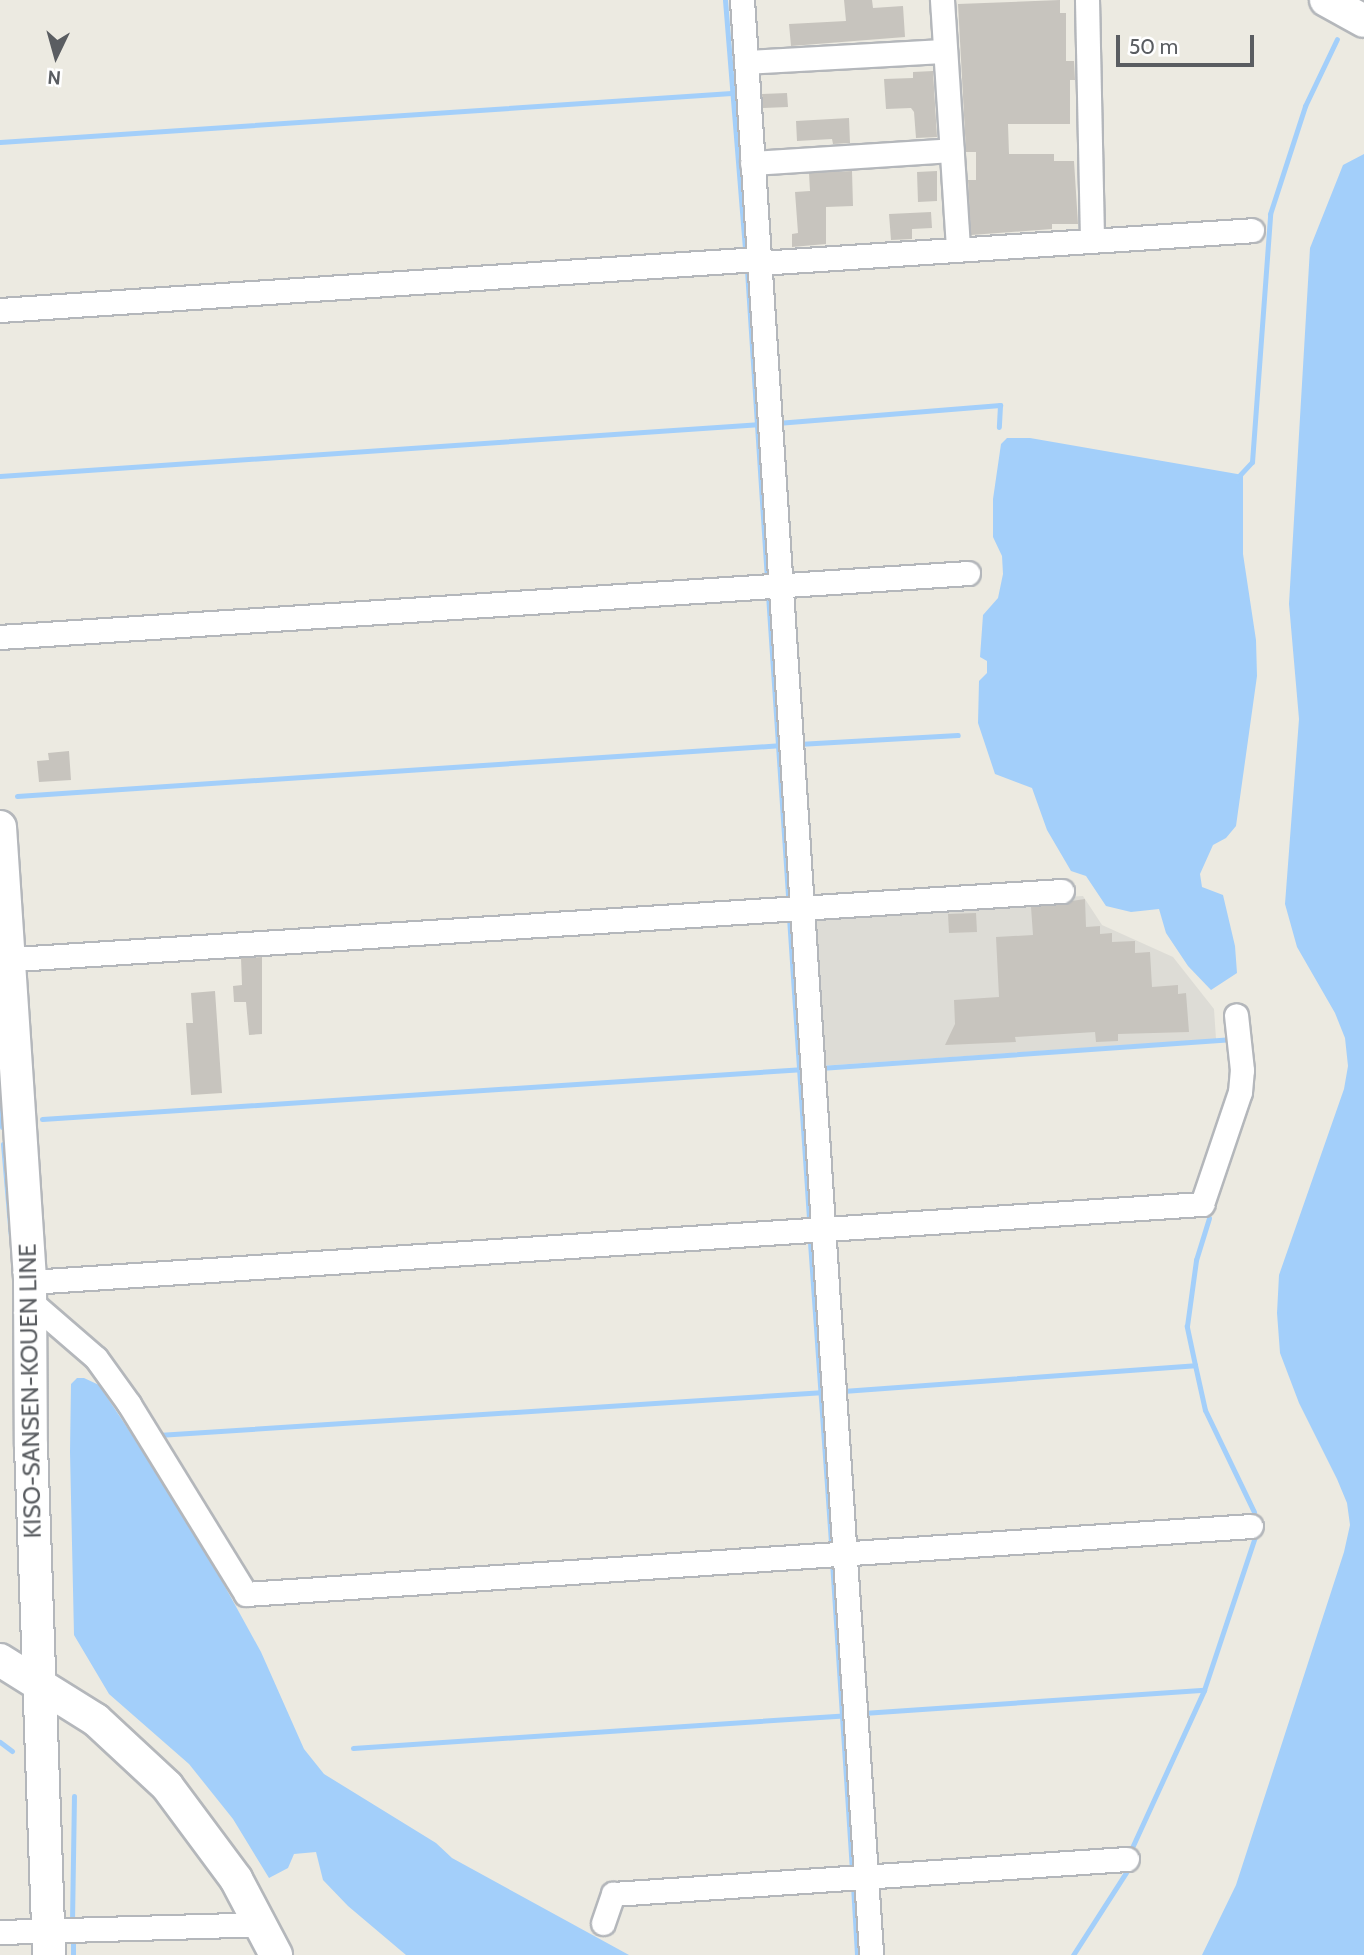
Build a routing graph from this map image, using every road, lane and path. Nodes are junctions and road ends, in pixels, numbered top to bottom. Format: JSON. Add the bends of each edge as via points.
{"nodes":[{"id":1,"x":742,"y":0,"type":"edge"},
{"id":2,"x":942,"y":0,"type":"edge"},
{"id":3,"x":1087,"y":0,"type":"edge"},
{"id":4,"x":1326,"y":0,"type":"edge"},
{"id":5,"x":1364,"y":21,"type":"edge"},
{"id":6,"x":945,"y":51,"type":"junction"},
{"id":7,"x":746,"y":62,"type":"junction"},
{"id":8,"x":952,"y":150,"type":"junction"},
{"id":9,"x":752,"y":163,"type":"junction"},
{"id":10,"x":1252,"y":230,"type":"dead end"},
{"id":11,"x":1092,"y":240,"type":"junction"},
{"id":12,"x":958,"y":249,"type":"junction"},
{"id":13,"x":759,"y":261,"type":"junction"},
{"id":14,"x":0,"y":310,"type":"edge"},
{"id":15,"x":968,"y":573,"type":"dead end"},
{"id":16,"x":780,"y":584,"type":"junction"},
{"id":17,"x":0,"y":637,"type":"edge"},
{"id":18,"x":0,"y":827,"type":"edge"},
{"id":19,"x":1062,"y":891,"type":"dead end"},
{"id":20,"x":801,"y":906,"type":"junction"},
{"id":21,"x":4,"y":960,"type":"edge"},
{"id":22,"x":1236,"y":1015,"type":"dead end"},
{"id":23,"x":822,"y":1230,"type":"junction"},
{"id":24,"x":30,"y":1292,"type":"junction"},
{"id":25,"x":1251,"y":1526,"type":"dead end"},
{"id":26,"x":843,"y":1553,"type":"junction"},
{"id":27,"x":0,"y":1660,"type":"edge"},
{"id":28,"x":38,"y":1685,"type":"junction"},
{"id":29,"x":1127,"y":1859,"type":"dead end"},
{"id":30,"x":866,"y":1876,"type":"junction"},
{"id":31,"x":603,"y":1923,"type":"dead end"},
{"id":32,"x":262,"y":1924,"type":"junction"},
{"id":33,"x":0,"y":1932,"type":"edge"},
{"id":34,"x":48,"y":1943,"type":"edge"},
{"id":35,"x":276,"y":1955,"type":"edge"},
{"id":36,"x":871,"y":1955,"type":"edge"}],
"edges":[{"from":1,"to":7,"type":"street"},
{"from":2,"to":6,"type":"street"},
{"from":3,"to":11,"type":"street"},
{"from":4,"to":5,"type":"main road"},
{"from":6,"to":7,"type":"street"},
{"from":6,"to":8,"type":"street"},
{"from":7,"to":9,"type":"street"},
{"from":8,"to":9,"type":"street"},
{"from":8,"to":12,"type":"street"},
{"from":9,"to":13,"type":"street"},
{"from":10,"to":11,"type":"street"},
{"from":11,"to":12,"type":"street"},
{"from":12,"to":13,"type":"street"},
{"from":13,"to":14,"type":"street"},
{"from":13,"to":16,"type":"street"},
{"from":15,"to":16,"type":"street"},
{"from":16,"to":17,"type":"street"},
{"from":16,"to":20,"type":"street"},
{"from":18,"to":21,"type":"main road","name":"KISO-SANSEN-KOUEN LINE"},
{"from":19,"to":20,"type":"street"},
{"from":20,"to":21,"type":"street"},
{"from":20,"to":23,"type":"street"},
{"from":21,"to":24,"type":"main road","name":"KISO-SANSEN-KOUEN LINE"},
{"from":22,"to":23,"type":"street","via":[[1240,1092],[1202,1204]]},
{"from":23,"to":24,"type":"street"},
{"from":23,"to":26,"type":"street"},
{"from":24,"to":26,"type":"street","via":[[96,1358],[129,1404],[246,1594]]},
{"from":24,"to":28,"type":"main road","name":"KISO-SANSEN-KOUEN LINE"},
{"from":25,"to":26,"type":"street"},
{"from":26,"to":30,"type":"street"},
{"from":27,"to":28,"type":"main road"},
{"from":28,"to":32,"type":"main road","via":[[96,1720],[167,1786],[236,1879]]},
{"from":28,"to":34,"type":"main road","name":"KISO-SANSEN-KOUEN LINE"},
{"from":29,"to":30,"type":"street"},
{"from":30,"to":31,"type":"street","via":[[613,1894]]},
{"from":30,"to":36,"type":"street"},
{"from":32,"to":34,"type":"street"},
{"from":32,"to":35,"type":"main road"},
{"from":33,"to":34,"type":"street"}]}
